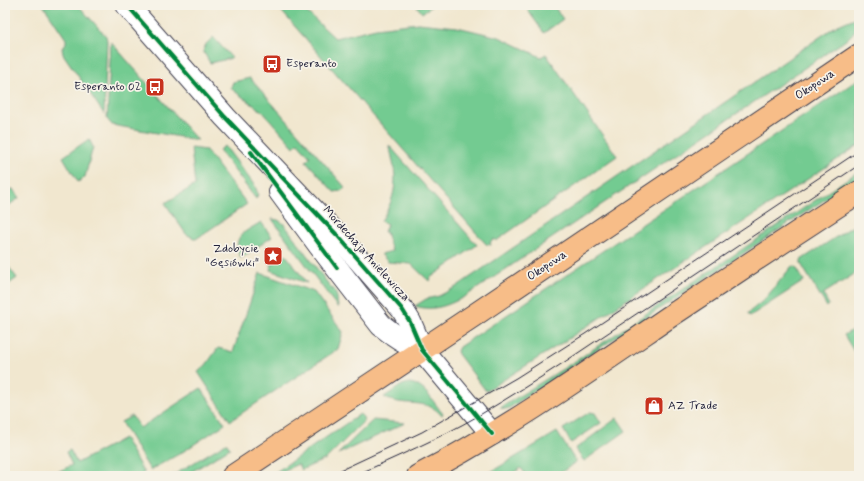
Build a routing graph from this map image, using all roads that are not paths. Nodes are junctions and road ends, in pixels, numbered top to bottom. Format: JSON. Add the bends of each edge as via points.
{"nodes":[{"id":1,"x":127,"y":5,"type":"edge"},
{"id":2,"x":859,"y":55,"type":"edge"},
{"id":3,"x":859,"y":192,"type":"edge"},
{"id":4,"x":422,"y":350,"type":"junction"},
{"id":5,"x":492,"y":434,"type":"junction"},
{"id":6,"x":233,"y":476,"type":"edge"},
{"id":7,"x":418,"y":476,"type":"edge"}],
"edges":[{"from":1,"to":4,"type":"street","name":"Mordechaja Anielewicza","via":[[225,117],[337,235],[402,309]]},
{"from":2,"to":4,"type":"main road","name":"Okopowa"},
{"from":3,"to":5,"type":"main road"},
{"from":4,"to":5,"type":"street","name":"Mordechaja Anielewicza"},
{"from":4,"to":6,"type":"main road","name":"Okopowa"},
{"from":5,"to":7,"type":"main road"}]}
